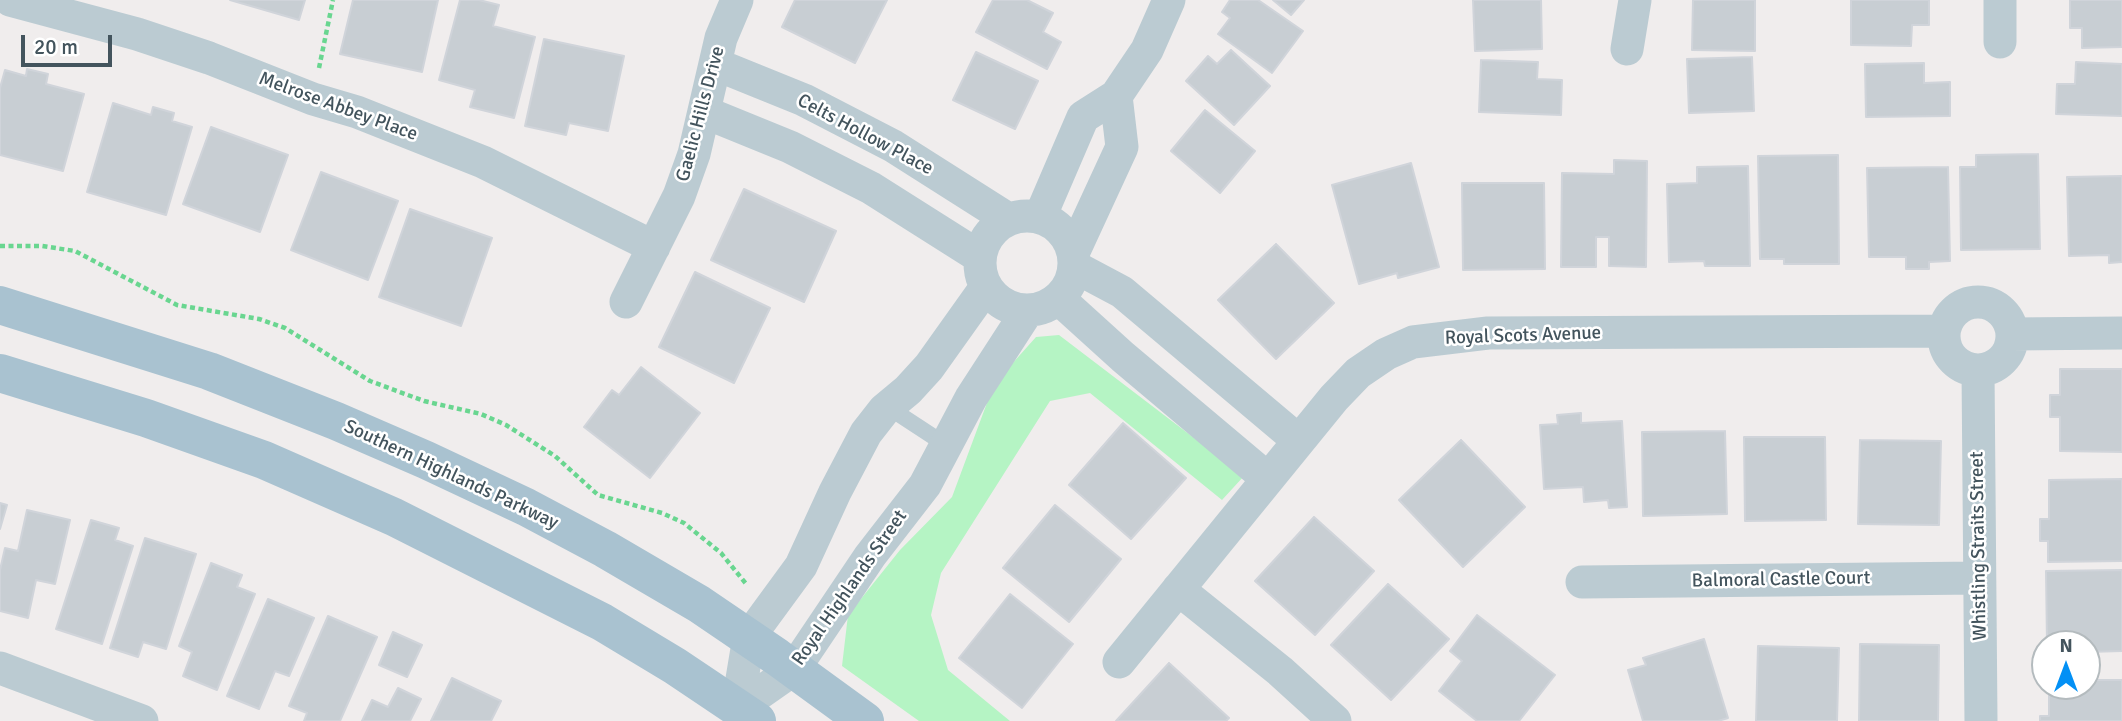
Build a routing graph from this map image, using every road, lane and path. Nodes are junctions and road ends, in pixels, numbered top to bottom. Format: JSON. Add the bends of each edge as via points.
{"nodes":[{"id":1,"x":10,"y":0,"type":"edge"},
{"id":2,"x":333,"y":0,"type":"edge"},
{"id":3,"x":737,"y":0,"type":"edge"},
{"id":4,"x":1169,"y":0,"type":"edge"},
{"id":5,"x":1635,"y":0,"type":"edge"},
{"id":6,"x":2000,"y":0,"type":"edge"},
{"id":7,"x":2000,"y":42,"type":"dead end"},
{"id":8,"x":1627,"y":49,"type":"dead end"},
{"id":9,"x":715,"y":64,"type":"junction"},
{"id":10,"x":1116,"y":96,"type":"junction"},
{"id":11,"x":313,"y":99,"type":"junction"},
{"id":12,"x":704,"y":111,"type":"junction"},
{"id":13,"x":1040,"y":217,"type":"junction"},
{"id":14,"x":1008,"y":219,"type":"junction"},
{"id":15,"x":0,"y":246,"type":"edge"},
{"id":16,"x":654,"y":247,"type":"junction"},
{"id":17,"x":1074,"y":259,"type":"junction"},
{"id":18,"x":983,"y":272,"type":"junction"},
{"id":19,"x":1059,"y":299,"type":"junction"},
{"id":20,"x":626,"y":302,"type":"dead end"},
{"id":21,"x":0,"y":305,"type":"edge"},
{"id":22,"x":1028,"y":310,"type":"junction"},
{"id":23,"x":1944,"y":331,"type":"junction"},
{"id":24,"x":2122,"y":333,"type":"edge"},
{"id":25,"x":2012,"y":334,"type":"junction"},
{"id":26,"x":1978,"y":370,"type":"junction"},
{"id":27,"x":0,"y":373,"type":"edge"},
{"id":28,"x":888,"y":407,"type":"junction"},
{"id":29,"x":1299,"y":441,"type":"junction"},
{"id":30,"x":946,"y":445,"type":"junction"},
{"id":31,"x":1268,"y":479,"type":"junction"},
{"id":32,"x":1979,"y":578,"type":"junction"},
{"id":33,"x":1582,"y":582,"type":"dead end"},
{"id":34,"x":749,"y":589,"type":"dead end"},
{"id":35,"x":1178,"y":589,"type":"junction"},
{"id":36,"x":749,"y":637,"type":"junction"},
{"id":37,"x":1119,"y":662,"type":"dead end"},
{"id":38,"x":0,"y":668,"type":"edge"},
{"id":39,"x":794,"y":669,"type":"junction"},
{"id":40,"x":84,"y":710,"type":"edge"},
{"id":41,"x":747,"y":715,"type":"edge"},
{"id":42,"x":142,"y":721,"type":"edge"},
{"id":43,"x":865,"y":721,"type":"edge"},
{"id":44,"x":1335,"y":721,"type":"edge"},
{"id":45,"x":1981,"y":721,"type":"edge"}],
"edges":[{"from":1,"to":11,"type":"street","name":"Melrose Abbey Place","via":[[137,34]]},
{"from":2,"to":11,"type":"path"},
{"from":3,"to":9,"type":"street","name":"Gaelic Hills Drive"},
{"from":4,"to":10,"type":"street","via":[[1147,50]]},
{"from":5,"to":8,"type":"street"},
{"from":6,"to":7,"type":"street"},
{"from":9,"to":12,"type":"street","name":"Gaelic Hills Drive"},
{"from":9,"to":14,"type":"street","name":"Celts Hollow Place","via":[[804,100],[892,146]]},
{"from":10,"to":13,"type":"street","via":[[1083,117]]},
{"from":10,"to":17,"type":"street","via":[[1122,147]]},
{"from":11,"to":16,"type":"street","name":"Melrose Abbey Place","via":[[357,111],[483,162]]},
{"from":12,"to":16,"type":"street","name":"Gaelic Hills Drive","via":[[679,196]]},
{"from":12,"to":18,"type":"street","via":[[871,188]]},
{"from":13,"to":14,"type":"street"},
{"from":13,"to":17,"type":"street","via":[[1067,236]]},
{"from":14,"to":18,"type":"street","via":[[984,242]]},
{"from":15,"to":34,"type":"path","via":[[75,251],[177,305],[285,328],[370,381],[506,425],[555,456],[598,495],[684,523],[720,552]]},
{"from":16,"to":20,"type":"street","name":"Gaelic Hills Drive"},
{"from":17,"to":19,"type":"street","via":[[1072,279]]},
{"from":17,"to":29,"type":"street","via":[[1122,292]]},
{"from":18,"to":22,"type":"street","via":[[993,297]]},
{"from":18,"to":28,"type":"street","via":[[929,367]]},
{"from":19,"to":22,"type":"street"},
{"from":19,"to":31,"type":"street"},
{"from":21,"to":36,"type":"main road","name":"Southern Highlands Parkway","via":[[209,371],[426,460],[606,548]]},
{"from":22,"to":30,"type":"street","name":"Royal Highlands Street"},
{"from":23,"to":25,"type":"street","via":[[1961,306],[1984,302],[2003,313]]},
{"from":23,"to":26,"type":"street","via":[[1949,354],[1958,363]]},
{"from":23,"to":29,"type":"street","name":"Royal Scots Avenue","via":[[1488,333],[1413,342],[1358,373]]},
{"from":24,"to":25,"type":"street"},
{"from":25,"to":26,"type":"street","via":[[2000,363]]},
{"from":26,"to":32,"type":"street","name":"Whistling Straits Street"},
{"from":27,"to":41,"type":"main road","via":[[264,460],[394,517],[602,622]]},
{"from":28,"to":30,"type":"lane"},
{"from":28,"to":36,"type":"street","via":[[866,433],[801,566]]},
{"from":29,"to":31,"type":"street","name":"Royal Scots Avenue"},
{"from":30,"to":39,"type":"street","name":"Royal Highlands Street","via":[[925,485],[870,556]]},
{"from":31,"to":35,"type":"street","name":"Royal Scots Avenue"},
{"from":32,"to":33,"type":"street","name":"Balmoral Castle Court"},
{"from":32,"to":45,"type":"street","name":"Whistling Straits Street"},
{"from":35,"to":37,"type":"street","name":"Royal Scots Avenue"},
{"from":35,"to":44,"type":"street"},
{"from":36,"to":39,"type":"main road","name":"Southern Highlands Parkway"},
{"from":36,"to":41,"type":"street"},
{"from":38,"to":40,"type":"street"},
{"from":39,"to":41,"type":"street","name":"Royal Highlands Street"},
{"from":39,"to":43,"type":"main road","name":"Southern Highlands Parkway"},
{"from":40,"to":42,"type":"street"}]}
